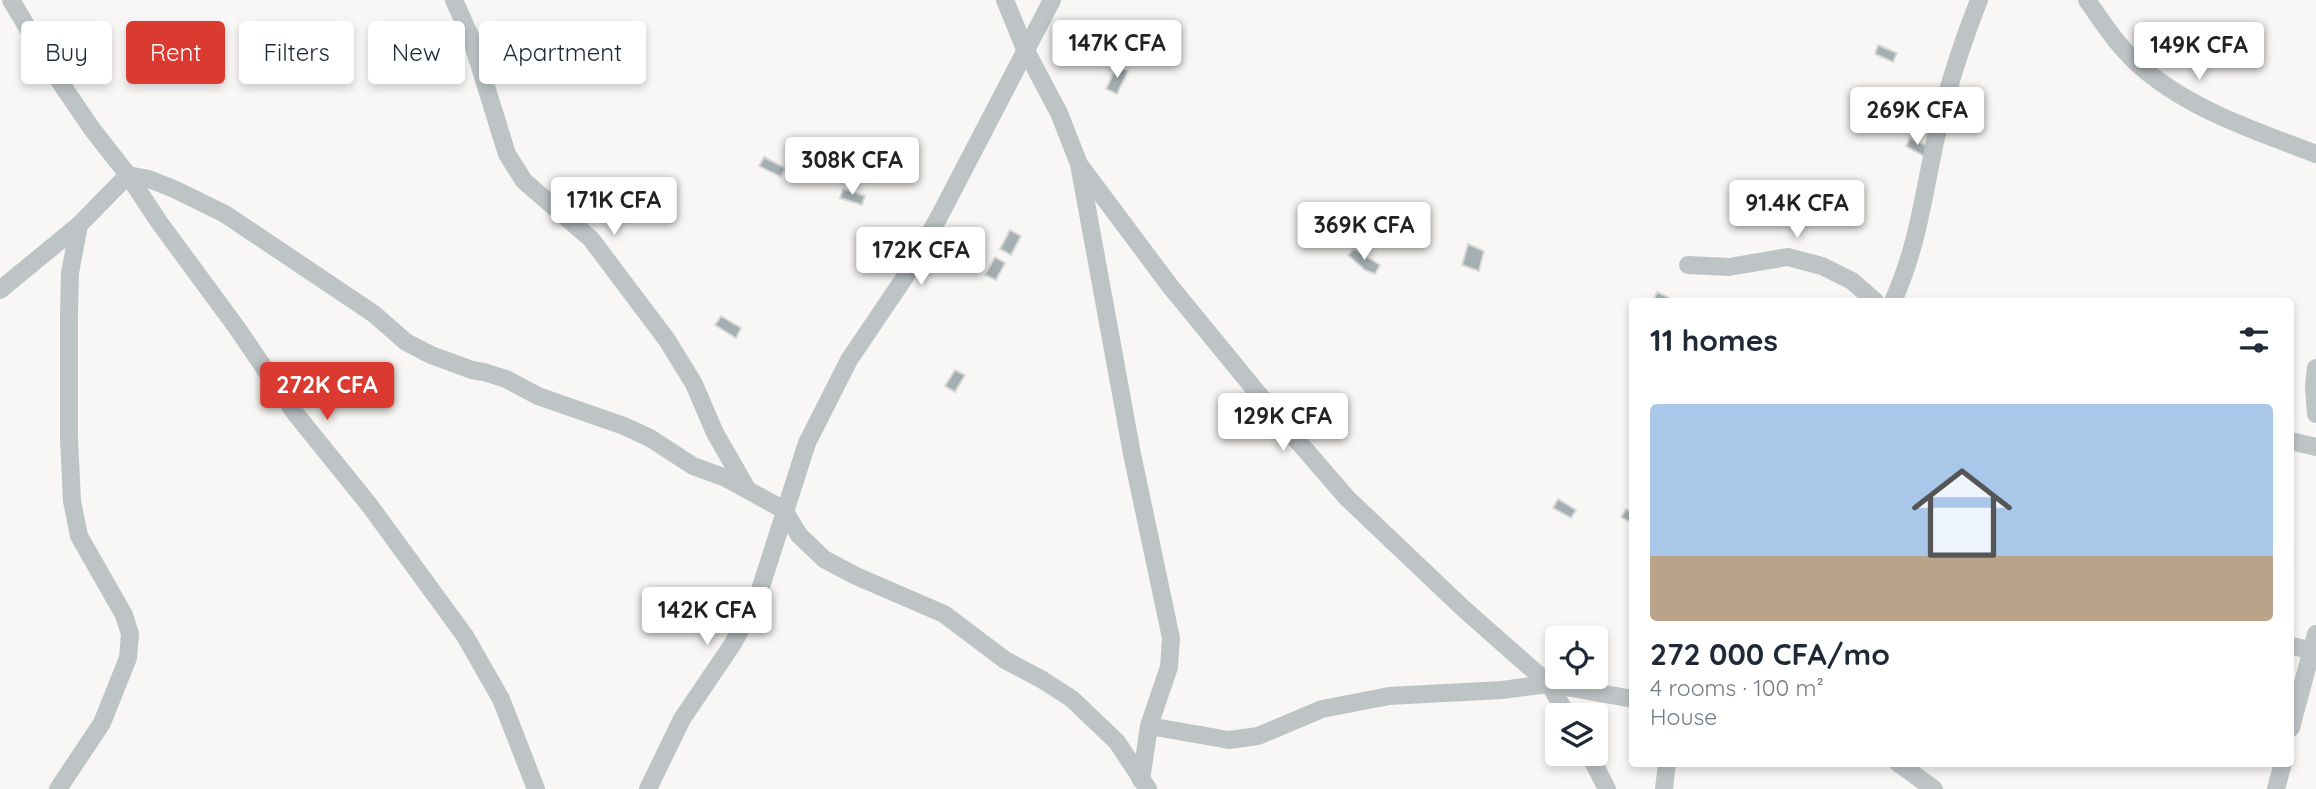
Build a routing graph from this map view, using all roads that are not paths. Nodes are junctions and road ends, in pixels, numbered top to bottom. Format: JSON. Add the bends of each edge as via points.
{"nodes":[{"id":1,"x":11,"y":0,"type":"edge"},
{"id":2,"x":454,"y":0,"type":"edge"},
{"id":3,"x":1005,"y":0,"type":"edge"},
{"id":4,"x":1052,"y":0,"type":"edge"},
{"id":5,"x":1979,"y":0,"type":"edge"},
{"id":6,"x":2087,"y":0,"type":"edge"},
{"id":7,"x":1025,"y":49,"type":"junction"},
{"id":8,"x":2316,"y":154,"type":"edge"},
{"id":9,"x":1079,"y":164,"type":"junction"},
{"id":10,"x":128,"y":174,"type":"junction"},
{"id":11,"x":79,"y":225,"type":"junction"},
{"id":12,"x":1688,"y":265,"type":"dead end"},
{"id":13,"x":0,"y":290,"type":"edge"},
{"id":14,"x":1872,"y":298,"type":"edge"},
{"id":15,"x":1893,"y":298,"type":"edge"},
{"id":16,"x":2316,"y":368,"type":"edge"},
{"id":17,"x":2316,"y":414,"type":"edge"},
{"id":18,"x":2294,"y":442,"type":"edge"},
{"id":19,"x":2316,"y":447,"type":"edge"},
{"id":20,"x":757,"y":496,"type":"junction"},
{"id":21,"x":784,"y":510,"type":"junction"},
{"id":22,"x":2314,"y":645,"type":"edge"},
{"id":23,"x":2294,"y":646,"type":"edge"},
{"id":24,"x":1545,"y":680,"type":"edge"},
{"id":25,"x":1545,"y":685,"type":"edge"},
{"id":26,"x":1577,"y":689,"type":"edge"},
{"id":27,"x":1629,"y":698,"type":"edge"},
{"id":28,"x":2294,"y":716,"type":"edge"},
{"id":29,"x":1149,"y":726,"type":"junction"},
{"id":30,"x":1595,"y":766,"type":"edge"},
{"id":31,"x":1667,"y":767,"type":"edge"},
{"id":32,"x":1904,"y":767,"type":"edge"},
{"id":33,"x":2282,"y":767,"type":"edge"},
{"id":34,"x":1145,"y":784,"type":"edge"},
{"id":35,"x":58,"y":789,"type":"edge"},
{"id":36,"x":536,"y":789,"type":"edge"},
{"id":37,"x":648,"y":789,"type":"edge"},
{"id":38,"x":1607,"y":789,"type":"edge"},
{"id":39,"x":1664,"y":789,"type":"edge"},
{"id":40,"x":1934,"y":789,"type":"edge"},
{"id":41,"x":2276,"y":789,"type":"edge"}],
"edges":[{"from":1,"to":10,"type":"street","via":[[92,130]]},
{"from":2,"to":20,"type":"street","via":[[508,154],[524,181],[591,239],[617,272],[686,369],[728,459],[742,484]]},
{"from":3,"to":7,"type":"street"},
{"from":4,"to":7,"type":"street"},
{"from":5,"to":15,"type":"street","via":[[1938,127],[1906,270]]},
{"from":6,"to":8,"type":"street","via":[[2144,70],[2175,92]]},
{"from":7,"to":9,"type":"street","via":[[1059,113]]},
{"from":7,"to":21,"type":"street","via":[[905,277],[849,360],[807,443]]},
{"from":9,"to":24,"type":"street","via":[[1170,286],[1347,498]]},
{"from":9,"to":29,"type":"street","via":[[1171,638],[1169,667]]},
{"from":10,"to":11,"type":"street"},
{"from":10,"to":20,"type":"street","via":[[174,189],[225,214],[374,314],[406,342],[624,426]]},
{"from":10,"to":36,"type":"street","via":[[295,413],[465,636],[501,699]]},
{"from":11,"to":13,"type":"street"},
{"from":11,"to":35,"type":"street","via":[[70,273],[72,501],[79,536],[131,634],[128,658],[102,723]]},
{"from":12,"to":14,"type":"street","via":[[1729,267],[1788,257],[1832,271]]},
{"from":16,"to":17,"type":"street"},
{"from":18,"to":19,"type":"street"},
{"from":20,"to":21,"type":"street"},
{"from":21,"to":34,"type":"street","via":[[799,535],[824,559],[944,614],[1005,660],[1072,699],[1117,742]]},
{"from":21,"to":37,"type":"street","via":[[748,616],[682,719]]},
{"from":22,"to":23,"type":"street"},
{"from":22,"to":28,"type":"street"},
{"from":25,"to":29,"type":"street","via":[[1389,696],[1322,709],[1258,736],[1229,740]]},
{"from":26,"to":27,"type":"street"},
{"from":29,"to":34,"type":"street"},
{"from":30,"to":38,"type":"street"},
{"from":31,"to":39,"type":"street"},
{"from":32,"to":40,"type":"street"},
{"from":33,"to":41,"type":"street"}]}
